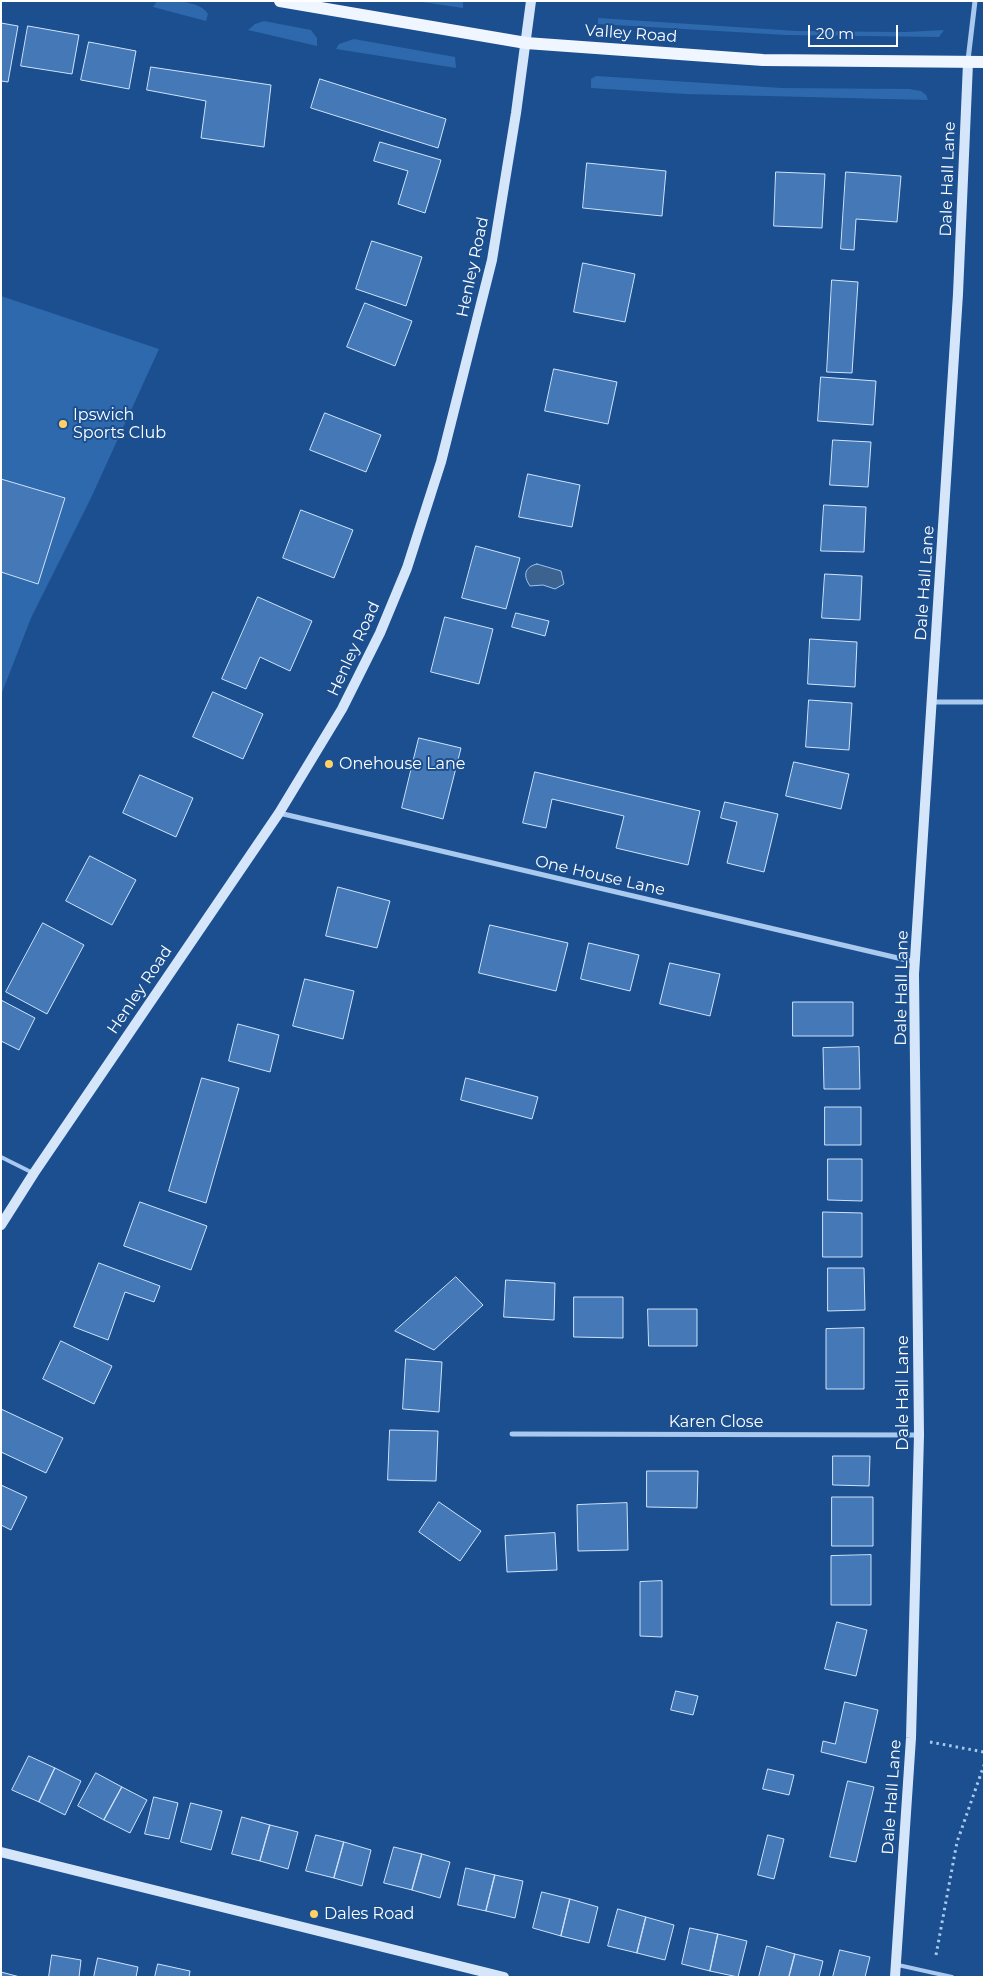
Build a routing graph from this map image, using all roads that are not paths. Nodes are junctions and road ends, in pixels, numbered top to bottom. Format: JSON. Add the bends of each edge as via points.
{"nodes":[{"id":1,"x":280,"y":1,"type":"edge"},
{"id":2,"x":531,"y":1,"type":"edge"},
{"id":3,"x":975,"y":1,"type":"edge"},
{"id":4,"x":526,"y":43,"type":"junction"},
{"id":5,"x":984,"y":62,"type":"edge"},
{"id":6,"x":968,"y":63,"type":"junction"},
{"id":7,"x":932,"y":702,"type":"junction"},
{"id":8,"x":984,"y":702,"type":"edge"},
{"id":9,"x":278,"y":813,"type":"junction"},
{"id":10,"x":916,"y":962,"type":"junction"},
{"id":11,"x":1,"y":1157,"type":"edge"},
{"id":12,"x":34,"y":1173,"type":"junction"},
{"id":13,"x":1,"y":1225,"type":"edge"},
{"id":14,"x":512,"y":1434,"type":"dead end"},
{"id":15,"x":919,"y":1435,"type":"junction"},
{"id":16,"x":1,"y":1852,"type":"edge"},
{"id":17,"x":896,"y":1964,"type":"junction"},
{"id":18,"x":504,"y":1977,"type":"edge"},
{"id":19,"x":894,"y":1977,"type":"edge"},
{"id":20,"x":952,"y":1977,"type":"edge"}],
"edges":[{"from":1,"to":4,"type":"main road","name":"Valley Road"},
{"from":2,"to":4,"type":"street","name":"Henley Road"},
{"from":3,"to":6,"type":"street","name":"Dale Hall Lane"},
{"from":4,"to":6,"type":"main road","name":"Valley Road","via":[[763,60]]},
{"from":4,"to":9,"type":"street","name":"Henley Road","via":[[492,260],[433,488],[407,568],[380,632],[342,708]]},
{"from":5,"to":6,"type":"main road","name":"Valley Road"},
{"from":6,"to":7,"type":"street","name":"Dale Hall Lane","via":[[958,294]]},
{"from":7,"to":8,"type":"street"},
{"from":7,"to":10,"type":"street","name":"Dale Hall Lane"},
{"from":9,"to":10,"type":"street","name":"One House Lane"},
{"from":9,"to":12,"type":"street","name":"Henley Road"},
{"from":10,"to":15,"type":"street","name":"Dale Hall Lane"},
{"from":11,"to":12,"type":"lane"},
{"from":12,"to":13,"type":"street","name":"Henley Road"},
{"from":14,"to":15,"type":"street","name":"Karen Close"},
{"from":15,"to":17,"type":"street","name":"Dale Hall Lane","via":[[912,1738]]},
{"from":16,"to":18,"type":"street"},
{"from":17,"to":19,"type":"street","name":"Dale Hall Lane"},
{"from":17,"to":20,"type":"lane"}]}
